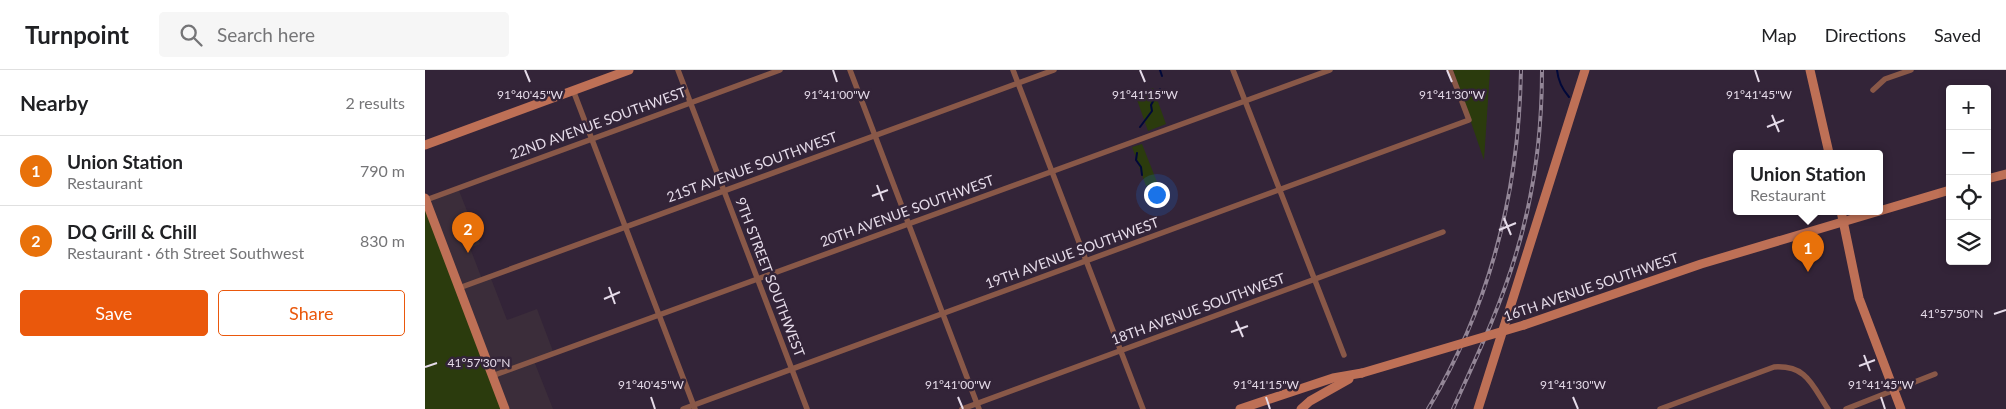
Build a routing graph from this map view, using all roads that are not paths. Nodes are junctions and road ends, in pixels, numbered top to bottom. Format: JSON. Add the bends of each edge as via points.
{"nodes":[{"id":1,"x":629,"y":70,"type":"edge"},
{"id":2,"x":678,"y":70,"type":"edge"},
{"id":3,"x":780,"y":70,"type":"edge"},
{"id":4,"x":850,"y":70,"type":"edge"},
{"id":5,"x":1013,"y":70,"type":"edge"},
{"id":6,"x":1054,"y":70,"type":"edge"},
{"id":7,"x":1233,"y":70,"type":"edge"},
{"id":8,"x":1330,"y":70,"type":"edge"},
{"id":9,"x":1449,"y":70,"type":"edge"},
{"id":10,"x":1585,"y":70,"type":"edge"},
{"id":11,"x":1810,"y":70,"type":"edge"},
{"id":12,"x":1911,"y":70,"type":"edge"},
{"id":13,"x":1018,"y":83,"type":"junction"},
{"id":14,"x":573,"y":90,"type":"junction"},
{"id":15,"x":1873,"y":90,"type":"dead end"},
{"id":16,"x":1245,"y":101,"type":"junction"},
{"id":17,"x":690,"y":102,"type":"junction"},
{"id":18,"x":875,"y":135,"type":"junction"},
{"id":19,"x":592,"y":138,"type":"junction"},
{"id":20,"x":425,"y":145,"type":"edge"},
{"id":21,"x":1828,"y":150,"type":"edge"},
{"id":22,"x":1052,"y":172,"type":"junction"},
{"id":23,"x":2006,"y":174,"type":"edge"},
{"id":24,"x":1991,"y":178,"type":"edge"},
{"id":25,"x":724,"y":190,"type":"junction"},
{"id":26,"x":1280,"y":190,"type":"junction"},
{"id":27,"x":1946,"y":191,"type":"edge"},
{"id":28,"x":425,"y":199,"type":"edge"},
{"id":29,"x":1883,"y":210,"type":"edge"},
{"id":30,"x":1842,"y":215,"type":"edge"},
{"id":31,"x":1866,"y":215,"type":"edge"},
{"id":32,"x":1843,"y":222,"type":"junction"},
{"id":33,"x":909,"y":224,"type":"junction"},
{"id":34,"x":625,"y":226,"type":"junction"},
{"id":35,"x":1443,"y":232,"type":"dead end"},
{"id":36,"x":1086,"y":261,"type":"junction"},
{"id":37,"x":757,"y":279,"type":"junction"},
{"id":38,"x":1314,"y":279,"type":"junction"},
{"id":39,"x":459,"y":288,"type":"junction"},
{"id":40,"x":943,"y":314,"type":"junction"},
{"id":41,"x":659,"y":315,"type":"junction"},
{"id":42,"x":1121,"y":350,"type":"junction"},
{"id":43,"x":1343,"y":355,"type":"dead end"},
{"id":44,"x":791,"y":369,"type":"junction"},
{"id":45,"x":1360,"y":373,"type":"junction"},
{"id":46,"x":1935,"y":374,"type":"dead end"},
{"id":47,"x":492,"y":376,"type":"junction"},
{"id":48,"x":1894,"y":390,"type":"junction"},
{"id":49,"x":978,"y":406,"type":"edge"},
{"id":50,"x":694,"y":407,"type":"edge"},
{"id":51,"x":505,"y":409,"type":"edge"},
{"id":52,"x":683,"y":409,"type":"edge"},
{"id":53,"x":807,"y":409,"type":"edge"},
{"id":54,"x":962,"y":409,"type":"edge"},
{"id":55,"x":1143,"y":409,"type":"edge"},
{"id":56,"x":1240,"y":409,"type":"edge"},
{"id":57,"x":1301,"y":409,"type":"edge"},
{"id":58,"x":1478,"y":409,"type":"edge"},
{"id":59,"x":1660,"y":409,"type":"edge"},
{"id":60,"x":1828,"y":409,"type":"edge"},
{"id":61,"x":1846,"y":409,"type":"edge"},
{"id":62,"x":1901,"y":409,"type":"edge"}],
"edges":[{"from":1,"to":14,"type":"main road"},
{"from":2,"to":17,"type":"street","name":"9TH STREET SOUTHWEST"},
{"from":3,"to":17,"type":"street","name":"22ND AVENUE SOUTHWEST"},
{"from":4,"to":18,"type":"street"},
{"from":5,"to":13,"type":"street"},
{"from":6,"to":13,"type":"street","name":"21ST AVENUE SOUTHWEST"},
{"from":7,"to":16,"type":"street"},
{"from":8,"to":16,"type":"street","name":"20TH AVENUE SOUTHWEST"},
{"from":9,"to":26,"type":"street","name":"19TH AVENUE SOUTHWEST","via":[[1469,120]]},
{"from":10,"to":58,"type":"main road"},
{"from":11,"to":21,"type":"main road"},
{"from":12,"to":15,"type":"street","via":[[1885,79]]},
{"from":13,"to":18,"type":"street","name":"21ST AVENUE SOUTHWEST"},
{"from":13,"to":22,"type":"street"},
{"from":14,"to":19,"type":"street"},
{"from":14,"to":20,"type":"main road"},
{"from":16,"to":22,"type":"street","name":"20TH AVENUE SOUTHWEST"},
{"from":16,"to":26,"type":"street"},
{"from":17,"to":19,"type":"street","name":"22ND AVENUE SOUTHWEST"},
{"from":17,"to":25,"type":"street","name":"9TH STREET SOUTHWEST"},
{"from":18,"to":25,"type":"street","name":"21ST AVENUE SOUTHWEST"},
{"from":18,"to":33,"type":"street"},
{"from":19,"to":28,"type":"street","name":"22ND AVENUE SOUTHWEST"},
{"from":19,"to":34,"type":"street"},
{"from":22,"to":33,"type":"street","name":"20TH AVENUE SOUTHWEST"},
{"from":22,"to":36,"type":"street"},
{"from":23,"to":24,"type":"main road"},
{"from":25,"to":34,"type":"street","name":"21ST AVENUE SOUTHWEST"},
{"from":25,"to":37,"type":"street","name":"9TH STREET SOUTHWEST"},
{"from":26,"to":36,"type":"street","name":"19TH AVENUE SOUTHWEST"},
{"from":26,"to":38,"type":"street"},
{"from":27,"to":29,"type":"main road","name":"16TH AVENUE SOUTHWEST"},
{"from":28,"to":39,"type":"main road"},
{"from":30,"to":32,"type":"main road"},
{"from":31,"to":32,"type":"main road","name":"16TH AVENUE SOUTHWEST"},
{"from":32,"to":45,"type":"main road","name":"16TH AVENUE SOUTHWEST","bridge":true},
{"from":32,"to":48,"type":"main road","via":[[1859,298]]},
{"from":33,"to":37,"type":"street","name":"20TH AVENUE SOUTHWEST"},
{"from":33,"to":40,"type":"street"},
{"from":34,"to":39,"type":"street","name":"21ST AVENUE SOUTHWEST"},
{"from":34,"to":41,"type":"street"},
{"from":35,"to":38,"type":"street","name":"18TH AVENUE SOUTHWEST"},
{"from":36,"to":40,"type":"street","name":"19TH AVENUE SOUTHWEST"},
{"from":36,"to":42,"type":"street"},
{"from":37,"to":41,"type":"street","name":"20TH AVENUE SOUTHWEST"},
{"from":37,"to":44,"type":"street","name":"9TH STREET SOUTHWEST"},
{"from":38,"to":42,"type":"street","name":"18TH AVENUE SOUTHWEST"},
{"from":38,"to":43,"type":"street"},
{"from":39,"to":47,"type":"main road"},
{"from":40,"to":44,"type":"street","name":"19TH AVENUE SOUTHWEST"},
{"from":40,"to":49,"type":"street"},
{"from":41,"to":47,"type":"street","name":"20TH AVENUE SOUTHWEST"},
{"from":41,"to":50,"type":"street"},
{"from":42,"to":49,"type":"street","name":"18TH AVENUE SOUTHWEST"},
{"from":42,"to":55,"type":"street"},
{"from":44,"to":50,"type":"street","name":"19TH AVENUE SOUTHWEST"},
{"from":44,"to":53,"type":"street","name":"9TH STREET SOUTHWEST"},
{"from":45,"to":56,"type":"main road","name":"16TH AVENUE SOUTHWEST"},
{"from":45,"to":57,"type":"main road"},
{"from":46,"to":48,"type":"street"},
{"from":47,"to":51,"type":"main road"},
{"from":48,"to":61,"type":"street"},
{"from":48,"to":62,"type":"main road"},
{"from":49,"to":54,"type":"street","name":"18TH AVENUE SOUTHWEST"},
{"from":50,"to":52,"type":"street","name":"19TH AVENUE SOUTHWEST"},
{"from":59,"to":60,"type":"street","via":[[1784,366],[1803,374]]}]}
